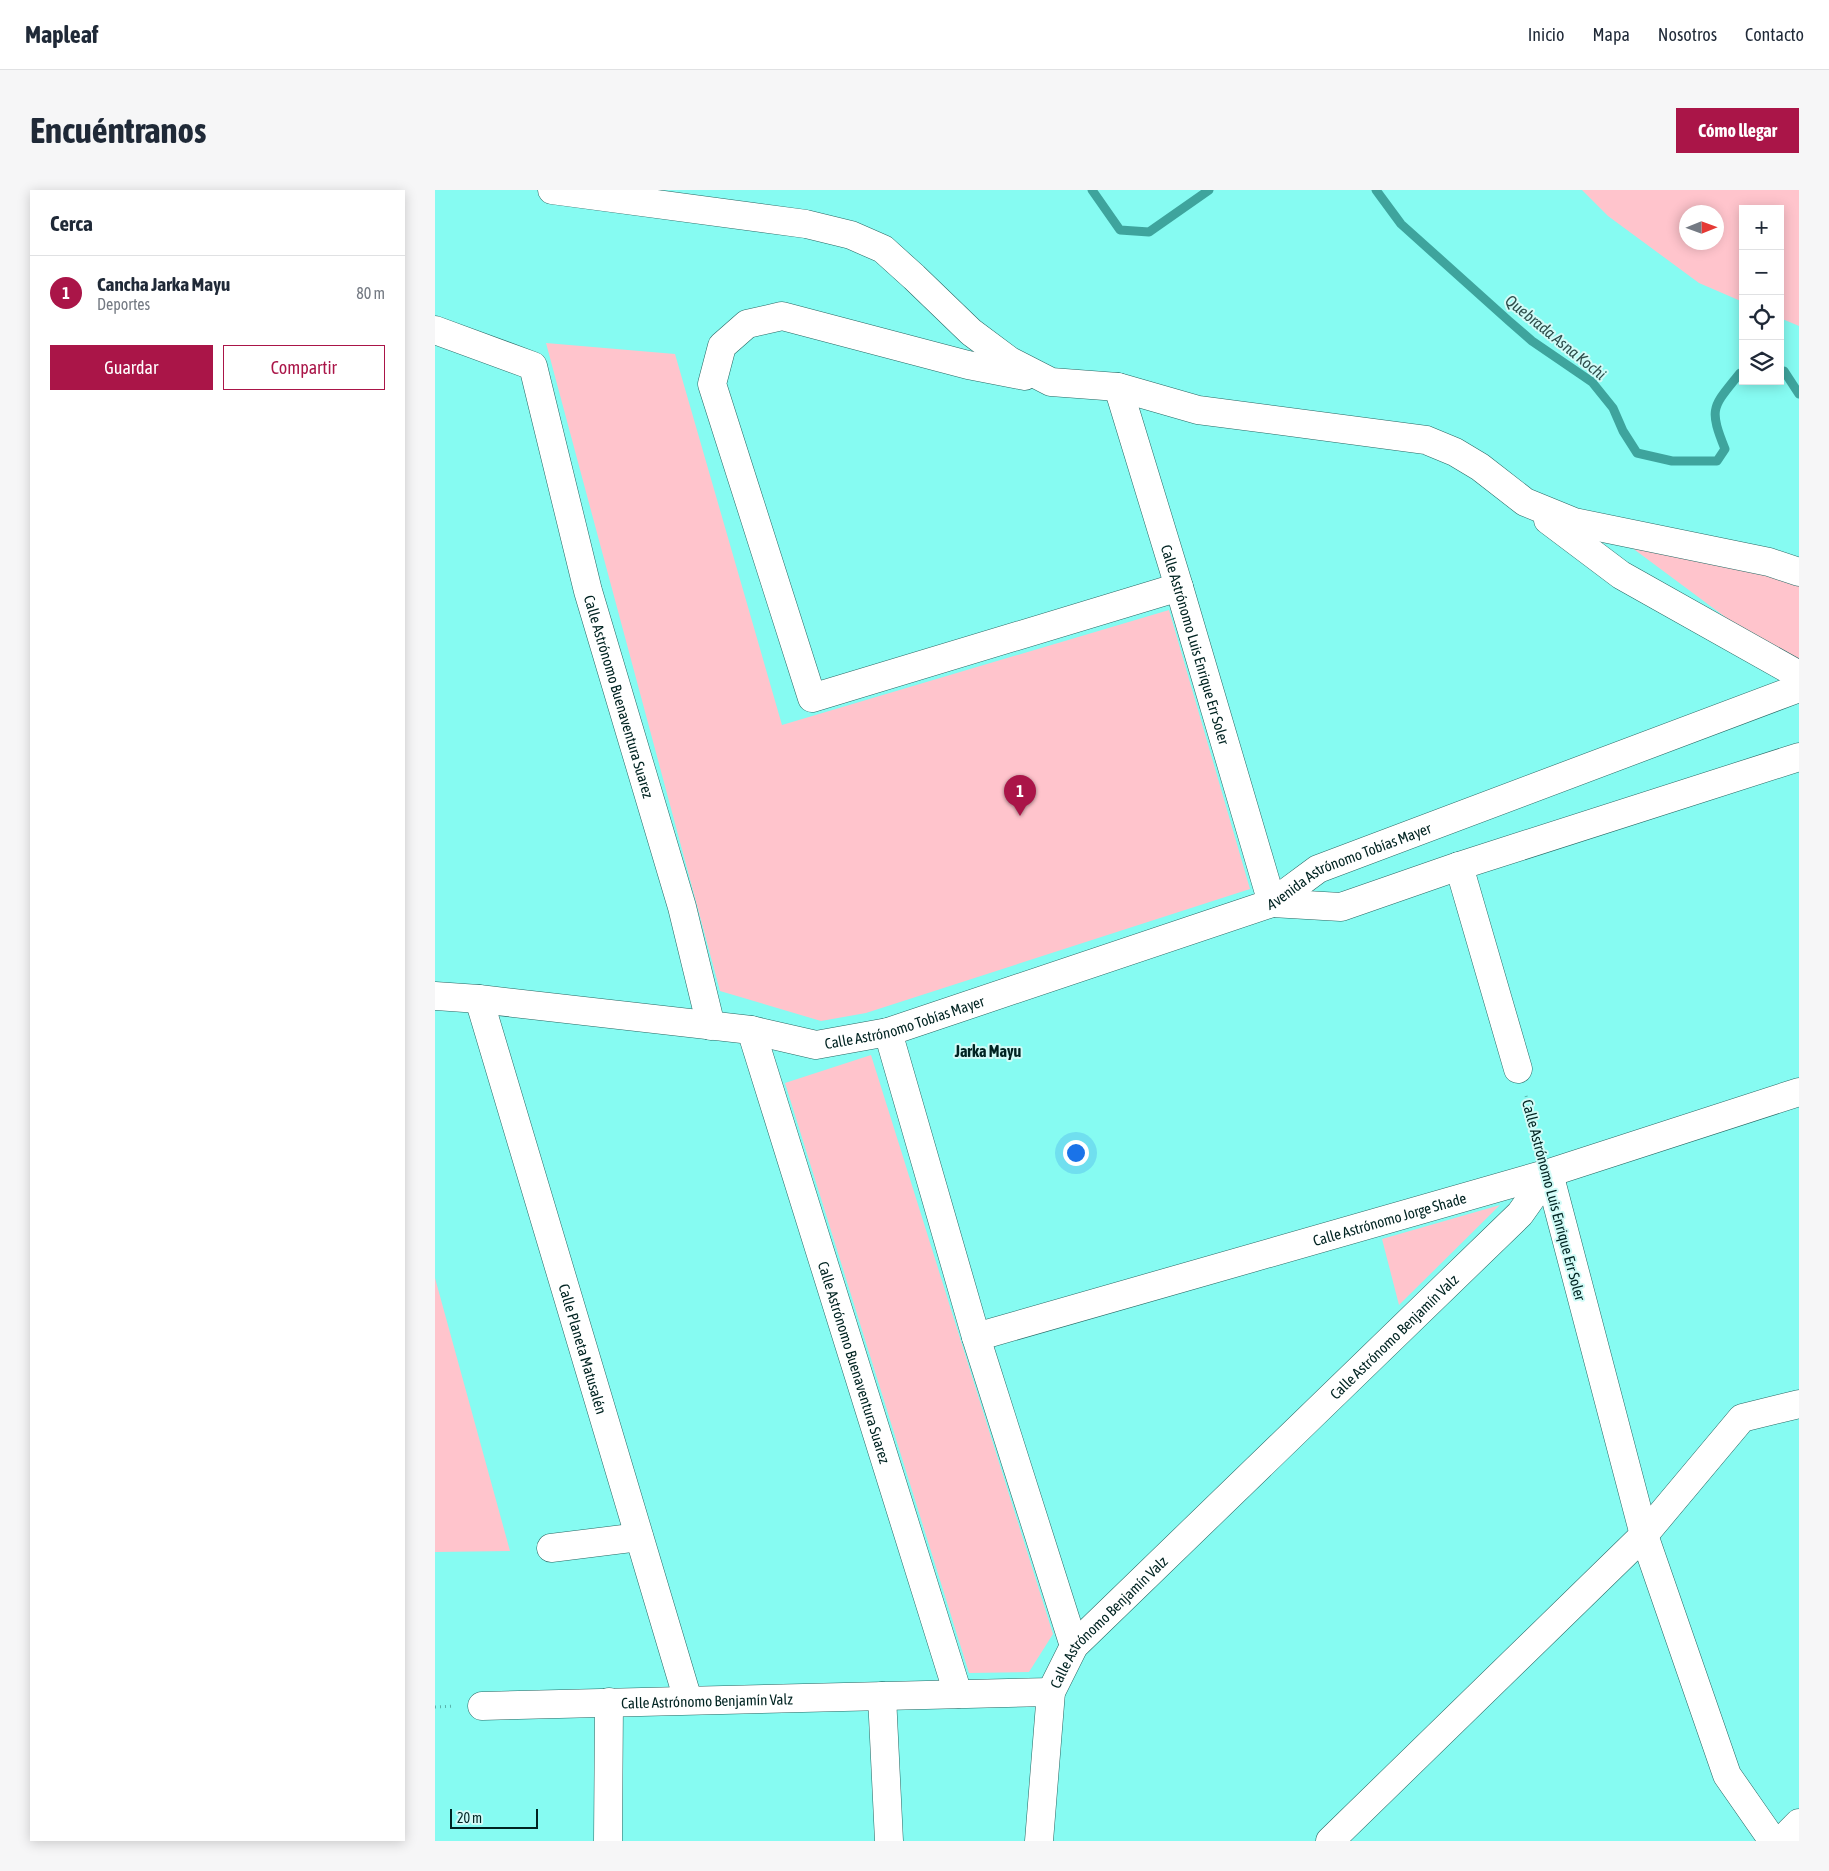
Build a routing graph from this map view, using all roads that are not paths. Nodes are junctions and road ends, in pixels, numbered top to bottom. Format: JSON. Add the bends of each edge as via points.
{"nodes":[{"id":1,"x":552,"y":190,"type":"edge"},
{"id":2,"x":435,"y":330,"type":"edge"},
{"id":3,"x":1051,"y":382,"type":"junction"},
{"id":4,"x":1118,"y":387,"type":"junction"},
{"id":5,"x":1525,"y":502,"type":"junction"},
{"id":6,"x":1799,"y":572,"type":"edge"},
{"id":7,"x":1179,"y":587,"type":"junction"},
{"id":8,"x":1799,"y":675,"type":"edge"},
{"id":9,"x":1799,"y":688,"type":"edge"},
{"id":10,"x":1799,"y":757,"type":"edge"},
{"id":11,"x":1459,"y":866,"type":"junction"},
{"id":12,"x":1272,"y":903,"type":"junction"},
{"id":13,"x":435,"y":996,"type":"edge"},
{"id":14,"x":479,"y":999,"type":"junction"},
{"id":15,"x":711,"y":1026,"type":"junction"},
{"id":16,"x":751,"y":1030,"type":"junction"},
{"id":17,"x":888,"y":1032,"type":"junction"},
{"id":18,"x":1518,"y":1069,"type":"road end"},
{"id":19,"x":1799,"y":1092,"type":"edge"},
{"id":20,"x":1549,"y":1173,"type":"junction"},
{"id":21,"x":976,"y":1337,"type":"junction"},
{"id":22,"x":1799,"y":1404,"type":"edge"},
{"id":23,"x":1644,"y":1535,"type":"junction"},
{"id":24,"x":639,"y":1537,"type":"junction"},
{"id":25,"x":551,"y":1548,"type":"dead end"},
{"id":26,"x":1073,"y":1646,"type":"junction"},
{"id":27,"x":1051,"y":1692,"type":"junction"},
{"id":28,"x":958,"y":1694,"type":"junction"},
{"id":29,"x":882,"y":1696,"type":"junction"},
{"id":30,"x":688,"y":1700,"type":"junction"},
{"id":31,"x":609,"y":1702,"type":"junction"},
{"id":32,"x":482,"y":1706,"type":"dead end"},
{"id":33,"x":1799,"y":1823,"type":"edge"},
{"id":34,"x":609,"y":1841,"type":"edge"},
{"id":35,"x":889,"y":1841,"type":"edge"},
{"id":36,"x":1039,"y":1841,"type":"edge"},
{"id":37,"x":1330,"y":1841,"type":"edge"},
{"id":38,"x":1773,"y":1841,"type":"edge"},
{"id":39,"x":1781,"y":1841,"type":"edge"}],
"edges":[{"from":1,"to":3,"type":"street","via":[[806,224],[851,235],[883,249],[971,332],[1010,361]]},
{"from":2,"to":15,"type":"street","name":"Calle Astrónomo Buenaventura Suarez","via":[[533,366],[588,591],[682,907]]},
{"from":3,"to":4,"type":"street"},
{"from":3,"to":7,"type":"street","via":[[968,365],[782,316],[747,324],[722,346],[712,384],[812,698]]},
{"from":4,"to":5,"type":"street","via":[[1197,410],[1426,440],[1480,466]]},
{"from":4,"to":7,"type":"street","name":"Calle Astrónomo Luis Enrique Err Soler"},
{"from":5,"to":6,"type":"street","via":[[1574,522],[1769,562]]},
{"from":5,"to":8,"type":"street","via":[[1621,575]]},
{"from":7,"to":12,"type":"street","name":"Calle Astrónomo Luis Enrique Err Soler"},
{"from":9,"to":12,"type":"street","name":"Avenida Astrónomo Tobías Mayer","via":[[1318,869]]},
{"from":10,"to":11,"type":"street","name":"Avenida Astrónomo Tobías Mayer"},
{"from":11,"to":12,"type":"street","name":"Avenida Astrónomo Tobías Mayer","via":[[1341,907]]},
{"from":11,"to":18,"type":"street"},
{"from":12,"to":17,"type":"street","name":"Calle Astrónomo Tobías Mayer"},
{"from":13,"to":14,"type":"street","name":"Calle Astrónomo Tobías Mayer"},
{"from":14,"to":15,"type":"street","name":"Calle Astrónomo Tobías Mayer"},
{"from":14,"to":24,"type":"street","name":"Calle Planeta Matusalén"},
{"from":15,"to":16,"type":"street","name":"Calle Astrónomo Tobías Mayer"},
{"from":16,"to":17,"type":"street","name":"Calle Astrónomo Tobías Mayer","via":[[816,1045]]},
{"from":16,"to":28,"type":"street","name":"Calle Astrónomo Buenaventura Suarez"},
{"from":17,"to":21,"type":"street"},
{"from":19,"to":20,"type":"street","name":"Calle Astrónomo Jorge Shade"},
{"from":20,"to":21,"type":"street","name":"Calle Astrónomo Jorge Shade"},
{"from":20,"to":23,"type":"street","name":"Calle Astrónomo Luis Enrique Err Soler"},
{"from":20,"to":26,"type":"street","name":"Calle Astrónomo Benjamín Valz","via":[[1520,1214]]},
{"from":21,"to":26,"type":"street"},
{"from":22,"to":23,"type":"street","via":[[1743,1418]]},
{"from":23,"to":37,"type":"street"},
{"from":23,"to":38,"type":"street","name":"Calle Astrónomo Luis Enrique Err Soler","via":[[1727,1775]]},
{"from":24,"to":25,"type":"street"},
{"from":24,"to":30,"type":"street","name":"Calle Planeta Matusalén"},
{"from":26,"to":27,"type":"street","name":"Calle Astrónomo Benjamín Valz"},
{"from":27,"to":28,"type":"street","name":"Calle Astrónomo Benjamín Valz"},
{"from":27,"to":36,"type":"street"},
{"from":28,"to":29,"type":"street","name":"Calle Astrónomo Benjamín Valz"},
{"from":29,"to":30,"type":"street","name":"Calle Astrónomo Benjamín Valz"},
{"from":29,"to":35,"type":"street"},
{"from":30,"to":31,"type":"street","name":"Calle Astrónomo Benjamín Valz"},
{"from":31,"to":32,"type":"street","name":"Calle Astrónomo Benjamín Valz"},
{"from":31,"to":34,"type":"street"},
{"from":33,"to":39,"type":"street"}]}
